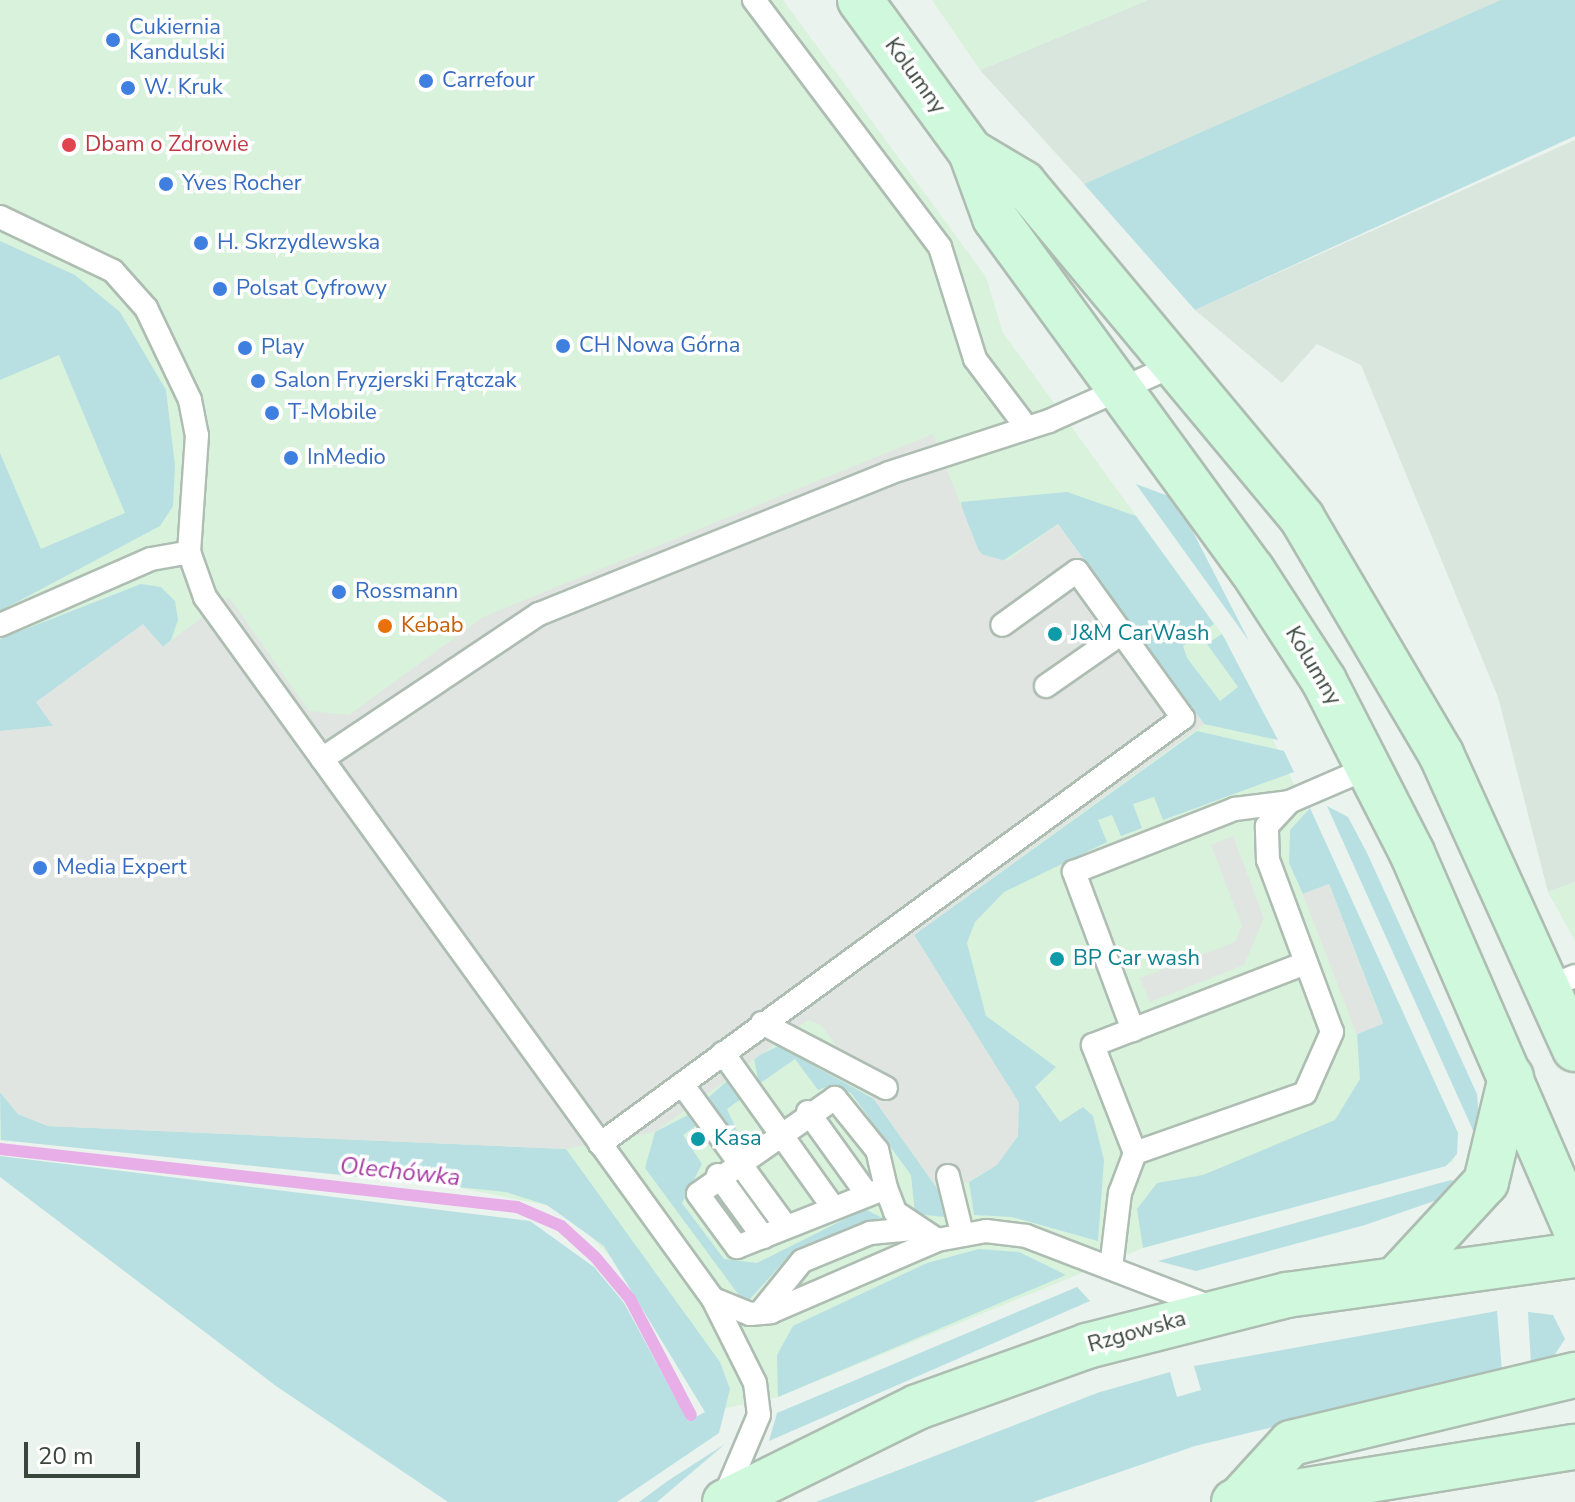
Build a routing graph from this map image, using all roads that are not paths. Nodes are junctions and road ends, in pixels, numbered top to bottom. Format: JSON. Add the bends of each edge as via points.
{"nodes":[{"id":1,"x":754,"y":0,"type":"edge"},
{"id":2,"x":860,"y":0,"type":"edge"},
{"id":3,"x":971,"y":152,"type":"junction"},
{"id":4,"x":0,"y":217,"type":"edge"},
{"id":5,"x":1177,"y":364,"type":"junction"},
{"id":6,"x":1123,"y":391,"type":"junction"},
{"id":7,"x":1027,"y":428,"type":"junction"},
{"id":8,"x":189,"y":552,"type":"junction"},
{"id":9,"x":0,"y":625,"type":"edge"},
{"id":10,"x":1002,"y":625,"type":"dead end"},
{"id":11,"x":1122,"y":633,"type":"junction"},
{"id":12,"x":1046,"y":686,"type":"dead end"},
{"id":13,"x":322,"y":759,"type":"junction"},
{"id":14,"x":1370,"y":767,"type":"junction"},
{"id":15,"x":1289,"y":802,"type":"junction"},
{"id":16,"x":1306,"y":963,"type":"junction"},
{"id":17,"x":1562,"y":982,"type":"edge"},
{"id":18,"x":762,"y":1023,"type":"junction"},
{"id":19,"x":1133,"y":1030,"type":"junction"},
{"id":20,"x":1575,"y":1049,"type":"edge"},
{"id":21,"x":723,"y":1053,"type":"junction"},
{"id":22,"x":1511,"y":1077,"type":"junction"},
{"id":23,"x":682,"y":1084,"type":"junction"},
{"id":24,"x":886,"y":1088,"type":"dead end"},
{"id":25,"x":808,"y":1112,"type":"junction"},
{"id":26,"x":780,"y":1131,"type":"junction"},
{"id":27,"x":600,"y":1144,"type":"junction"},
{"id":28,"x":1135,"y":1153,"type":"junction"},
{"id":29,"x":738,"y":1160,"type":"junction"},
{"id":30,"x":948,"y":1176,"type":"dead end"},
{"id":31,"x":876,"y":1191,"type":"junction"},
{"id":32,"x":832,"y":1206,"type":"junction"},
{"id":33,"x":784,"y":1224,"type":"junction"},
{"id":34,"x":1575,"y":1227,"type":"edge"},
{"id":35,"x":913,"y":1229,"type":"junction"},
{"id":36,"x":962,"y":1233,"type":"junction"},
{"id":37,"x":937,"y":1240,"type":"junction"},
{"id":38,"x":1575,"y":1255,"type":"edge"},
{"id":39,"x":1111,"y":1268,"type":"junction"},
{"id":40,"x":1401,"y":1274,"type":"junction"},
{"id":41,"x":713,"y":1299,"type":"junction"},
{"id":42,"x":1217,"y":1310,"type":"junction"},
{"id":43,"x":760,"y":1313,"type":"junction"},
{"id":44,"x":1575,"y":1375,"type":"edge"},
{"id":45,"x":1575,"y":1447,"type":"edge"},
{"id":46,"x":1236,"y":1501,"type":"edge"},
{"id":47,"x":723,"y":1502,"type":"edge"}],
"edges":[{"from":1,"to":7,"type":"lane","via":[[940,247],[975,359]]},
{"from":2,"to":3,"type":"street","name":"Kolumny"},
{"from":3,"to":5,"type":"street","name":"Kolumny","via":[[1023,183]]},
{"from":3,"to":6,"type":"street","name":"Kolumny","via":[[995,218]]},
{"from":4,"to":8,"type":"lane","via":[[113,271],[146,308],[186,390],[197,435]]},
{"from":5,"to":6,"type":"lane"},
{"from":5,"to":17,"type":"street","name":"Kolumny","via":[[1302,518],[1359,608]]},
{"from":6,"to":7,"type":"lane"},
{"from":6,"to":14,"type":"street","name":"Kolumny","via":[[1260,581]]},
{"from":7,"to":13,"type":"lane","via":[[889,473],[539,614]]},
{"from":8,"to":9,"type":"lane","via":[[151,559]]},
{"from":8,"to":13,"type":"lane","via":[[205,597]]},
{"from":10,"to":11,"type":"lane","via":[[1077,571]]},
{"from":11,"to":12,"type":"lane"},
{"from":11,"to":18,"type":"lane","via":[[1183,718]]},
{"from":13,"to":27,"type":"lane"},
{"from":14,"to":15,"type":"lane"},
{"from":14,"to":22,"type":"street","name":"Kolumny"},
{"from":15,"to":16,"type":"lane","via":[[1267,826],[1268,860]]},
{"from":15,"to":19,"type":"lane","via":[[1235,809],[1074,872]]},
{"from":16,"to":19,"type":"lane"},
{"from":16,"to":28,"type":"lane","via":[[1332,1032],[1305,1093]]},
{"from":17,"to":20,"type":"street","name":"Kolumny"},
{"from":18,"to":21,"type":"lane"},
{"from":18,"to":24,"type":"lane"},
{"from":19,"to":28,"type":"lane","via":[[1093,1045]]},
{"from":21,"to":23,"type":"lane"},
{"from":21,"to":26,"type":"lane"},
{"from":22,"to":34,"type":"street","name":"Kolumny"},
{"from":22,"to":40,"type":"street","via":[[1486,1182]]},
{"from":23,"to":27,"type":"lane"},
{"from":23,"to":29,"type":"lane"},
{"from":25,"to":26,"type":"lane"},
{"from":25,"to":31,"type":"lane"},
{"from":25,"to":31,"type":"lane","via":[[829,1099],[844,1103],[877,1150]]},
{"from":26,"to":29,"type":"lane"},
{"from":26,"to":32,"type":"lane"},
{"from":27,"to":41,"type":"lane"},
{"from":28,"to":39,"type":"lane","via":[[1120,1193]]},
{"from":29,"to":33,"type":"lane"},
{"from":29,"to":33,"type":"lane","via":[[698,1194],[729,1241],[742,1247]]},
{"from":30,"to":36,"type":"lane"},
{"from":31,"to":32,"type":"lane"},
{"from":31,"to":35,"type":"lane"},
{"from":32,"to":33,"type":"lane"},
{"from":35,"to":37,"type":"lane"},
{"from":35,"to":43,"type":"lane","via":[[870,1233],[802,1261]]},
{"from":36,"to":37,"type":"lane"},
{"from":36,"to":39,"type":"lane","via":[[1026,1236]]},
{"from":37,"to":43,"type":"lane","via":[[797,1306]]},
{"from":38,"to":40,"type":"street","name":"Rzgowska"},
{"from":39,"to":42,"type":"lane"},
{"from":40,"to":42,"type":"street","name":"Rzgowska"},
{"from":41,"to":43,"type":"lane"},
{"from":41,"to":47,"type":"lane","via":[[755,1383],[759,1415]]},
{"from":42,"to":47,"type":"street","name":"Rzgowska","via":[[972,1385]]},
{"from":44,"to":46,"type":"street","via":[[1291,1443]]},
{"from":45,"to":46,"type":"street"}]}
